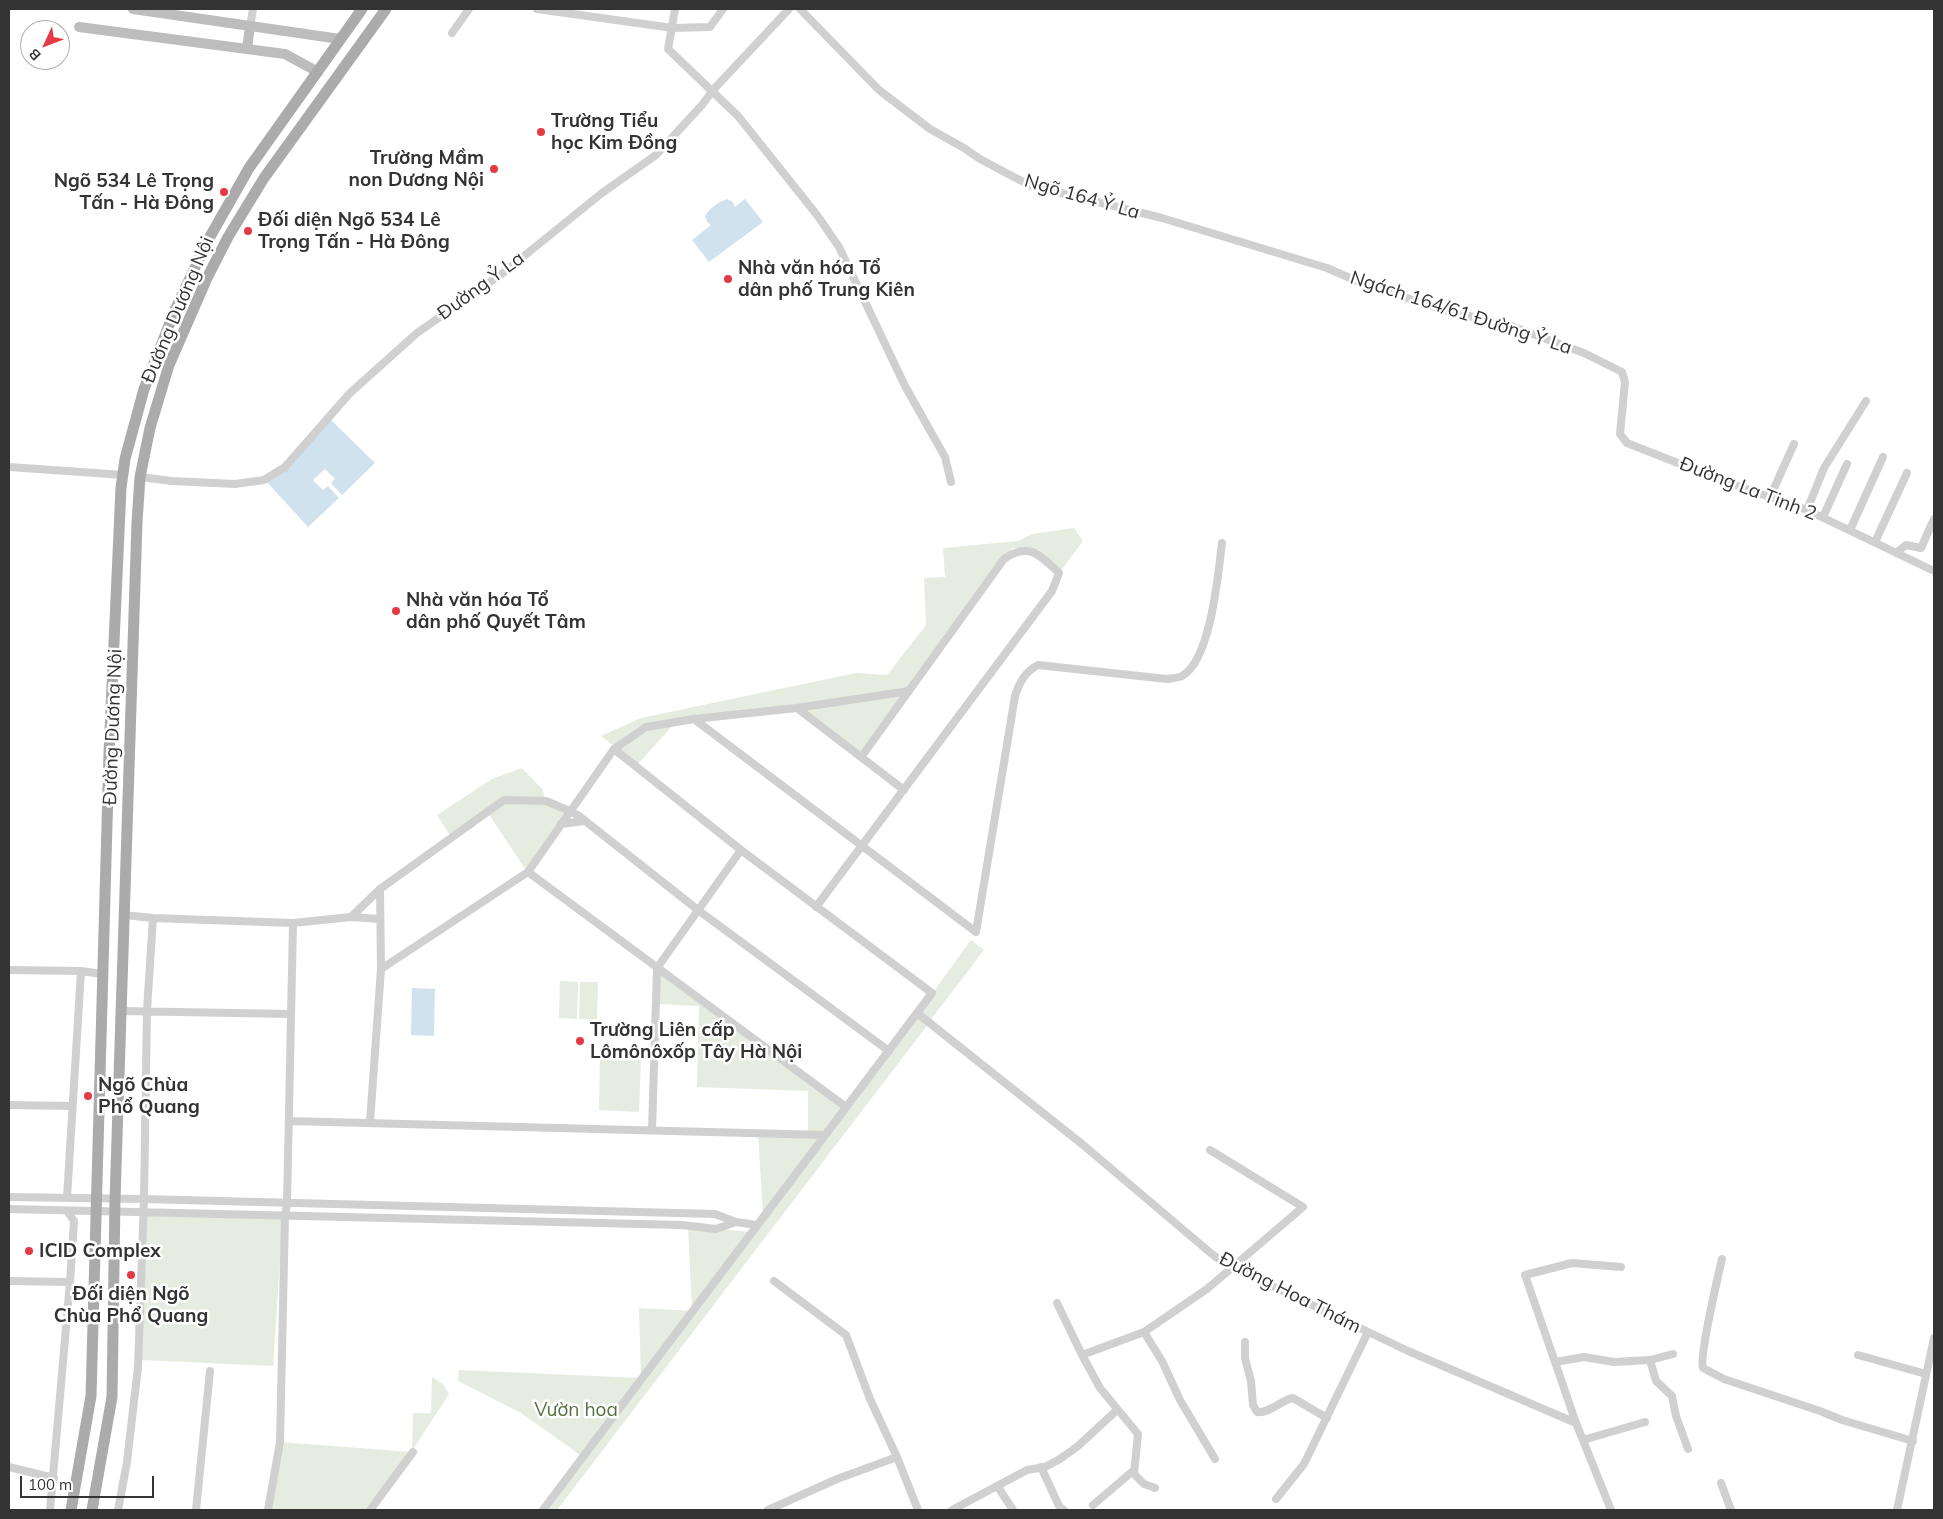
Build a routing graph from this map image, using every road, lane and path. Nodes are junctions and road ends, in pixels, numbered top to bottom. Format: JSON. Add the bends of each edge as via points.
{"nodes":[{"id":1,"x":133,"y":9,"type":"edge"},
{"id":2,"x":253,"y":9,"type":"edge"},
{"id":3,"x":362,"y":9,"type":"edge"},
{"id":4,"x":386,"y":9,"type":"edge"},
{"id":5,"x":469,"y":9,"type":"edge"},
{"id":6,"x":537,"y":9,"type":"edge"},
{"id":7,"x":675,"y":9,"type":"edge"},
{"id":8,"x":723,"y":9,"type":"edge"},
{"id":9,"x":789,"y":9,"type":"edge"},
{"id":10,"x":800,"y":9,"type":"edge"},
{"id":11,"x":79,"y":27,"type":"dead end"},
{"id":12,"x":250,"y":27,"type":"junction"},
{"id":13,"x":673,"y":28,"type":"junction"},
{"id":14,"x":452,"y":32,"type":"dead end"},
{"id":15,"x":340,"y":39,"type":"junction"},
{"id":16,"x":247,"y":48,"type":"junction"},
{"id":17,"x":318,"y":72,"type":"junction"},
{"id":18,"x":713,"y":90,"type":"junction"},
{"id":19,"x":1328,"y":268,"type":"joint"},
{"id":20,"x":1622,"y":372,"type":"joint"},
{"id":21,"x":1866,"y":401,"type":"dead end"},
{"id":22,"x":1794,"y":444,"type":"dead end"},
{"id":23,"x":1883,"y":457,"type":"dead end"},
{"id":24,"x":1848,"y":464,"type":"dead end"},
{"id":25,"x":9,"y":467,"type":"edge"},
{"id":26,"x":1907,"y":473,"type":"dead end"},
{"id":27,"x":124,"y":475,"type":"junction"},
{"id":28,"x":140,"y":477,"type":"junction"},
{"id":29,"x":951,"y":482,"type":"dead end"},
{"id":30,"x":1770,"y":497,"type":"junction"},
{"id":31,"x":1807,"y":510,"type":"junction"},
{"id":32,"x":1823,"y":517,"type":"junction"},
{"id":33,"x":1934,"y":519,"type":"edge"},
{"id":34,"x":1850,"y":530,"type":"junction"},
{"id":35,"x":1875,"y":542,"type":"junction"},
{"id":36,"x":1222,"y":543,"type":"dead end"},
{"id":37,"x":1896,"y":552,"type":"junction"},
{"id":38,"x":1934,"y":571,"type":"edge"},
{"id":39,"x":909,"y":691,"type":"junction"},
{"id":40,"x":797,"y":708,"type":"junction"},
{"id":41,"x":694,"y":719,"type":"junction"},
{"id":42,"x":614,"y":749,"type":"junction"},
{"id":43,"x":862,"y":756,"type":"junction"},
{"id":44,"x":904,"y":790,"type":"junction"},
{"id":45,"x":570,"y":811,"type":"junction"},
{"id":46,"x":584,"y":820,"type":"junction"},
{"id":47,"x":561,"y":824,"type":"junction"},
{"id":48,"x":861,"y":846,"type":"junction"},
{"id":49,"x":740,"y":850,"type":"junction"},
{"id":50,"x":528,"y":872,"type":"junction"},
{"id":51,"x":380,"y":889,"type":"junction"},
{"id":52,"x":816,"y":907,"type":"junction"},
{"id":53,"x":698,"y":910,"type":"junction"},
{"id":54,"x":124,"y":915,"type":"junction"},
{"id":55,"x":351,"y":917,"type":"junction"},
{"id":56,"x":153,"y":918,"type":"junction"},
{"id":57,"x":380,"y":919,"type":"junction"},
{"id":58,"x":293,"y":924,"type":"junction"},
{"id":59,"x":657,"y":968,"type":"junction"},
{"id":60,"x":381,"y":969,"type":"junction"},
{"id":61,"x":9,"y":970,"type":"edge"},
{"id":62,"x":81,"y":972,"type":"junction"},
{"id":63,"x":102,"y":974,"type":"junction"},
{"id":64,"x":147,"y":1010,"type":"junction"},
{"id":65,"x":121,"y":1011,"type":"junction"},
{"id":66,"x":917,"y":1013,"type":"junction"},
{"id":67,"x":290,"y":1014,"type":"junction"},
{"id":68,"x":889,"y":1051,"type":"junction"},
{"id":69,"x":9,"y":1105,"type":"edge"},
{"id":70,"x":72,"y":1106,"type":"junction"},
{"id":71,"x":846,"y":1107,"type":"junction"},
{"id":72,"x":289,"y":1121,"type":"junction"},
{"id":73,"x":370,"y":1122,"type":"junction"},
{"id":74,"x":652,"y":1130,"type":"junction"},
{"id":75,"x":825,"y":1135,"type":"junction"},
{"id":76,"x":1210,"y":1150,"type":"dead end"},
{"id":77,"x":9,"y":1197,"type":"edge"},
{"id":78,"x":67,"y":1198,"type":"junction"},
{"id":79,"x":97,"y":1198,"type":"junction"},
{"id":80,"x":115,"y":1199,"type":"junction"},
{"id":81,"x":144,"y":1199,"type":"junction"},
{"id":82,"x":287,"y":1204,"type":"junction"},
{"id":83,"x":9,"y":1209,"type":"edge"},
{"id":84,"x":67,"y":1211,"type":"junction"},
{"id":85,"x":97,"y":1211,"type":"junction"},
{"id":86,"x":114,"y":1212,"type":"junction"},
{"id":87,"x":144,"y":1213,"type":"junction"},
{"id":88,"x":285,"y":1216,"type":"junction"},
{"id":89,"x":736,"y":1222,"type":"junction"},
{"id":90,"x":757,"y":1225,"type":"junction"},
{"id":91,"x":1722,"y":1259,"type":"dead end"},
{"id":92,"x":1621,"y":1267,"type":"dead end"},
{"id":93,"x":1231,"y":1268,"type":"junction"},
{"id":94,"x":9,"y":1281,"type":"edge"},
{"id":95,"x":70,"y":1282,"type":"junction"},
{"id":96,"x":774,"y":1282,"type":"dead end"},
{"id":97,"x":1057,"y":1303,"type":"dead end"},
{"id":98,"x":1144,"y":1332,"type":"junction"},
{"id":99,"x":1368,"y":1332,"type":"junction"},
{"id":100,"x":1934,"y":1338,"type":"edge"},
{"id":101,"x":1245,"y":1342,"type":"dead end"},
{"id":102,"x":1672,"y":1354,"type":"dead end"},
{"id":103,"x":1082,"y":1355,"type":"junction"},
{"id":104,"x":1858,"y":1355,"type":"dead end"},
{"id":105,"x":1650,"y":1360,"type":"junction"},
{"id":106,"x":1555,"y":1362,"type":"junction"},
{"id":107,"x":210,"y":1371,"type":"dead end"},
{"id":108,"x":1926,"y":1374,"type":"junction"},
{"id":109,"x":1117,"y":1410,"type":"junction"},
{"id":110,"x":1327,"y":1418,"type":"junction"},
{"id":111,"x":1645,"y":1422,"type":"dead end"},
{"id":112,"x":1576,"y":1423,"type":"junction"},
{"id":113,"x":1583,"y":1440,"type":"junction"},
{"id":114,"x":1913,"y":1441,"type":"junction"},
{"id":115,"x":1688,"y":1449,"type":"dead end"},
{"id":116,"x":413,"y":1452,"type":"dead end"},
{"id":117,"x":897,"y":1457,"type":"junction"},
{"id":118,"x":1215,"y":1459,"type":"dead end"},
{"id":119,"x":9,"y":1467,"type":"edge"},
{"id":120,"x":1041,"y":1467,"type":"junction"},
{"id":121,"x":1134,"y":1471,"type":"junction"},
{"id":122,"x":54,"y":1478,"type":"junction"},
{"id":123,"x":1721,"y":1483,"type":"dead end"},
{"id":124,"x":998,"y":1487,"type":"junction"},
{"id":125,"x":1155,"y":1488,"type":"dead end"},
{"id":126,"x":1276,"y":1499,"type":"dead end"},
{"id":127,"x":1093,"y":1505,"type":"dead end"},
{"id":128,"x":50,"y":1510,"type":"edge"},
{"id":129,"x":71,"y":1510,"type":"edge"},
{"id":130,"x":92,"y":1510,"type":"edge"},
{"id":131,"x":118,"y":1510,"type":"edge"},
{"id":132,"x":196,"y":1510,"type":"edge"},
{"id":133,"x":268,"y":1510,"type":"edge"},
{"id":134,"x":370,"y":1510,"type":"edge"},
{"id":135,"x":543,"y":1510,"type":"edge"},
{"id":136,"x":768,"y":1510,"type":"edge"},
{"id":137,"x":918,"y":1510,"type":"edge"},
{"id":138,"x":952,"y":1510,"type":"edge"},
{"id":139,"x":1012,"y":1510,"type":"edge"},
{"id":140,"x":1064,"y":1510,"type":"edge"},
{"id":141,"x":1611,"y":1510,"type":"edge"},
{"id":142,"x":1731,"y":1510,"type":"edge"},
{"id":143,"x":1897,"y":1510,"type":"edge"}],
"edges":[{"from":1,"to":12,"type":"main road"},
{"from":2,"to":12,"type":"street"},
{"from":3,"to":15,"type":"main road","name":"Đường Dương Nội"},
{"from":4,"to":28,"type":"main road","name":"Đường Dương Nội","via":[[264,178],[228,237],[169,365],[150,428]]},
{"from":5,"to":14,"type":"street"},
{"from":6,"to":13,"type":"street"},
{"from":7,"to":13,"type":"street"},
{"from":8,"to":13,"type":"street","via":[[710,27]]},
{"from":9,"to":18,"type":"street","name":"Đường Ỷ La"},
{"from":10,"to":19,"type":"street","name":"Ngõ 164 Ỷ La","via":[[879,90],[930,129],[1029,186],[1162,218]]},
{"from":11,"to":16,"type":"main road"},
{"from":12,"to":15,"type":"main road"},
{"from":12,"to":16,"type":"main road"},
{"from":13,"to":18,"type":"street","via":[[668,49]]},
{"from":15,"to":17,"type":"main road","name":"Đường Dương Nội"},
{"from":16,"to":17,"type":"main road","via":[[285,54]]},
{"from":17,"to":27,"type":"main road","name":"Đường Dương Nội","via":[[249,168],[207,242],[175,310],[144,389],[133,425]]},
{"from":18,"to":28,"type":"street","name":"Đường Ỷ La","via":[[656,156],[602,193],[503,273],[417,333],[350,393],[285,467],[264,480],[236,484],[172,482]]},
{"from":18,"to":29,"type":"street","via":[[744,124],[839,247],[905,386],[945,457]]},
{"from":19,"to":20,"type":"street","name":"Ngách 164/61 Đường Ỷ La","via":[[1366,285],[1448,311],[1511,326],[1584,353]]},
{"from":20,"to":30,"type":"street","name":"Đường La Tinh 2","via":[[1625,382],[1620,434],[1628,443]]},
{"from":21,"to":31,"type":"street","via":[[1824,468]]},
{"from":22,"to":30,"type":"street"},
{"from":23,"to":34,"type":"street"},
{"from":24,"to":32,"type":"street"},
{"from":25,"to":27,"type":"street"},
{"from":26,"to":35,"type":"street"},
{"from":27,"to":28,"type":"main road"},
{"from":27,"to":63,"type":"main road","name":"Đường Dương Nội"},
{"from":28,"to":54,"type":"main road","name":"Đường Dương Nội"},
{"from":30,"to":31,"type":"street","name":"Đường La Tinh 2"},
{"from":31,"to":32,"type":"street","name":"Đường La Tinh 2"},
{"from":32,"to":34,"type":"street","name":"Đường La Tinh 2"},
{"from":33,"to":37,"type":"street","via":[[1921,548],[1906,544]]},
{"from":34,"to":35,"type":"street","name":"Đường La Tinh 2"},
{"from":35,"to":37,"type":"street","name":"Đường La Tinh 2"},
{"from":36,"to":48,"type":"street","via":[[1210,623],[1201,651],[1191,669],[1181,676],[1167,679],[1038,665],[1028,670],[1020,680],[976,932]]},
{"from":37,"to":38,"type":"street","name":"Đường La Tinh 2"},
{"from":39,"to":40,"type":"street"},
{"from":39,"to":43,"type":"street"},
{"from":39,"to":44,"type":"street","via":[[1004,559],[1015,551],[1037,552],[1059,573],[1052,591]]},
{"from":40,"to":41,"type":"street"},
{"from":40,"to":43,"type":"street"},
{"from":41,"to":42,"type":"street","via":[[646,726]]},
{"from":41,"to":48,"type":"street"},
{"from":42,"to":45,"type":"street"},
{"from":42,"to":49,"type":"street"},
{"from":43,"to":44,"type":"street"},
{"from":44,"to":48,"type":"street"},
{"from":45,"to":46,"type":"street"},
{"from":45,"to":47,"type":"street"},
{"from":45,"to":51,"type":"street","via":[[546,801],[504,800]]},
{"from":46,"to":47,"type":"street"},
{"from":46,"to":53,"type":"street"},
{"from":47,"to":50,"type":"street"},
{"from":48,"to":52,"type":"street"},
{"from":49,"to":52,"type":"street"},
{"from":49,"to":53,"type":"street"},
{"from":50,"to":59,"type":"street"},
{"from":50,"to":60,"type":"street"},
{"from":51,"to":55,"type":"street"},
{"from":51,"to":57,"type":"street"},
{"from":52,"to":66,"type":"street","via":[[932,994]]},
{"from":53,"to":59,"type":"street"},
{"from":53,"to":68,"type":"street"},
{"from":54,"to":56,"type":"street"},
{"from":54,"to":65,"type":"main road","name":"Đường Dương Nội"},
{"from":55,"to":57,"type":"street"},
{"from":55,"to":58,"type":"street"},
{"from":56,"to":58,"type":"street"},
{"from":56,"to":64,"type":"street"},
{"from":57,"to":60,"type":"street"},
{"from":58,"to":67,"type":"street"},
{"from":59,"to":71,"type":"street"},
{"from":59,"to":74,"type":"street"},
{"from":60,"to":73,"type":"street"},
{"from":61,"to":62,"type":"street"},
{"from":62,"to":63,"type":"street"},
{"from":62,"to":70,"type":"street"},
{"from":63,"to":79,"type":"main road","name":"Đường Dương Nội"},
{"from":64,"to":65,"type":"street"},
{"from":64,"to":67,"type":"street"},
{"from":64,"to":81,"type":"street"},
{"from":65,"to":80,"type":"main road","name":"Đường Dương Nội"},
{"from":66,"to":68,"type":"street"},
{"from":66,"to":93,"type":"street","name":"Đường Hoa Thám"},
{"from":67,"to":72,"type":"street"},
{"from":68,"to":71,"type":"street"},
{"from":69,"to":70,"type":"street"},
{"from":70,"to":78,"type":"street"},
{"from":71,"to":75,"type":"street"},
{"from":72,"to":73,"type":"street"},
{"from":72,"to":82,"type":"street"},
{"from":73,"to":74,"type":"street"},
{"from":74,"to":75,"type":"street"},
{"from":75,"to":90,"type":"street"},
{"from":76,"to":93,"type":"street","via":[[1303,1207]]},
{"from":77,"to":78,"type":"street"},
{"from":78,"to":79,"type":"street"},
{"from":79,"to":80,"type":"street"},
{"from":79,"to":85,"type":"main road","name":"Đường Dương Nội"},
{"from":80,"to":81,"type":"street"},
{"from":80,"to":86,"type":"main road","name":"Đường Dương Nội"},
{"from":81,"to":82,"type":"street"},
{"from":81,"to":87,"type":"street"},
{"from":82,"to":88,"type":"street"},
{"from":82,"to":89,"type":"street","via":[[715,1214]]},
{"from":83,"to":84,"type":"street"},
{"from":84,"to":85,"type":"street"},
{"from":84,"to":95,"type":"street","via":[[74,1221]]},
{"from":85,"to":86,"type":"street"},
{"from":85,"to":129,"type":"main road","name":"Đường Dương Nội","via":[[91,1396]]},
{"from":86,"to":87,"type":"street"},
{"from":86,"to":130,"type":"main road","name":"Đường Dương Nội","via":[[112,1397]]},
{"from":87,"to":88,"type":"street"},
{"from":87,"to":131,"type":"street","via":[[138,1366],[128,1462]]},
{"from":88,"to":89,"type":"street","via":[[716,1228]]},
{"from":88,"to":133,"type":"street","via":[[280,1442]]},
{"from":89,"to":90,"type":"street"},
{"from":90,"to":135,"type":"street"},
{"from":91,"to":114,"type":"street","via":[[1701,1363],[1703,1368],[1724,1379]]},
{"from":92,"to":106,"type":"street","via":[[1572,1263],[1525,1274]]},
{"from":93,"to":98,"type":"street","via":[[1207,1289]]},
{"from":93,"to":99,"type":"street","name":"Đường Hoa Thám"},
{"from":94,"to":95,"type":"street"},
{"from":95,"to":122,"type":"street"},
{"from":96,"to":117,"type":"street","via":[[846,1335],[870,1400]]},
{"from":97,"to":103,"type":"street"},
{"from":98,"to":103,"type":"street"},
{"from":98,"to":118,"type":"street"},
{"from":99,"to":110,"type":"street"},
{"from":99,"to":112,"type":"street","name":"Đường Hoa Thám"},
{"from":100,"to":108,"type":"street"},
{"from":101,"to":110,"type":"street","via":[[1253,1405],[1257,1412],[1262,1413],[1293,1398]]},
{"from":102,"to":105,"type":"street"},
{"from":103,"to":109,"type":"street","via":[[1100,1388]]},
{"from":104,"to":108,"type":"street"},
{"from":105,"to":106,"type":"street","via":[[1614,1362],[1584,1357]]},
{"from":105,"to":115,"type":"street","via":[[1656,1381],[1672,1396]]},
{"from":106,"to":112,"type":"street"},
{"from":107,"to":132,"type":"street"},
{"from":108,"to":114,"type":"street"},
{"from":109,"to":120,"type":"street","via":[[1071,1452]]},
{"from":109,"to":121,"type":"street","via":[[1138,1436]]},
{"from":110,"to":126,"type":"street","via":[[1304,1464]]},
{"from":111,"to":113,"type":"street"},
{"from":112,"to":113,"type":"street"},
{"from":113,"to":141,"type":"street"},
{"from":114,"to":143,"type":"street"},
{"from":116,"to":134,"type":"street"},
{"from":117,"to":136,"type":"street"},
{"from":117,"to":137,"type":"street"},
{"from":119,"to":122,"type":"street"},
{"from":120,"to":124,"type":"street","via":[[1027,1470]]},
{"from":120,"to":140,"type":"street","via":[[1059,1506]]},
{"from":121,"to":125,"type":"street","via":[[1144,1484]]},
{"from":121,"to":127,"type":"street"},
{"from":122,"to":128,"type":"street"},
{"from":123,"to":142,"type":"street"},
{"from":124,"to":138,"type":"street"},
{"from":124,"to":139,"type":"street"}]}
